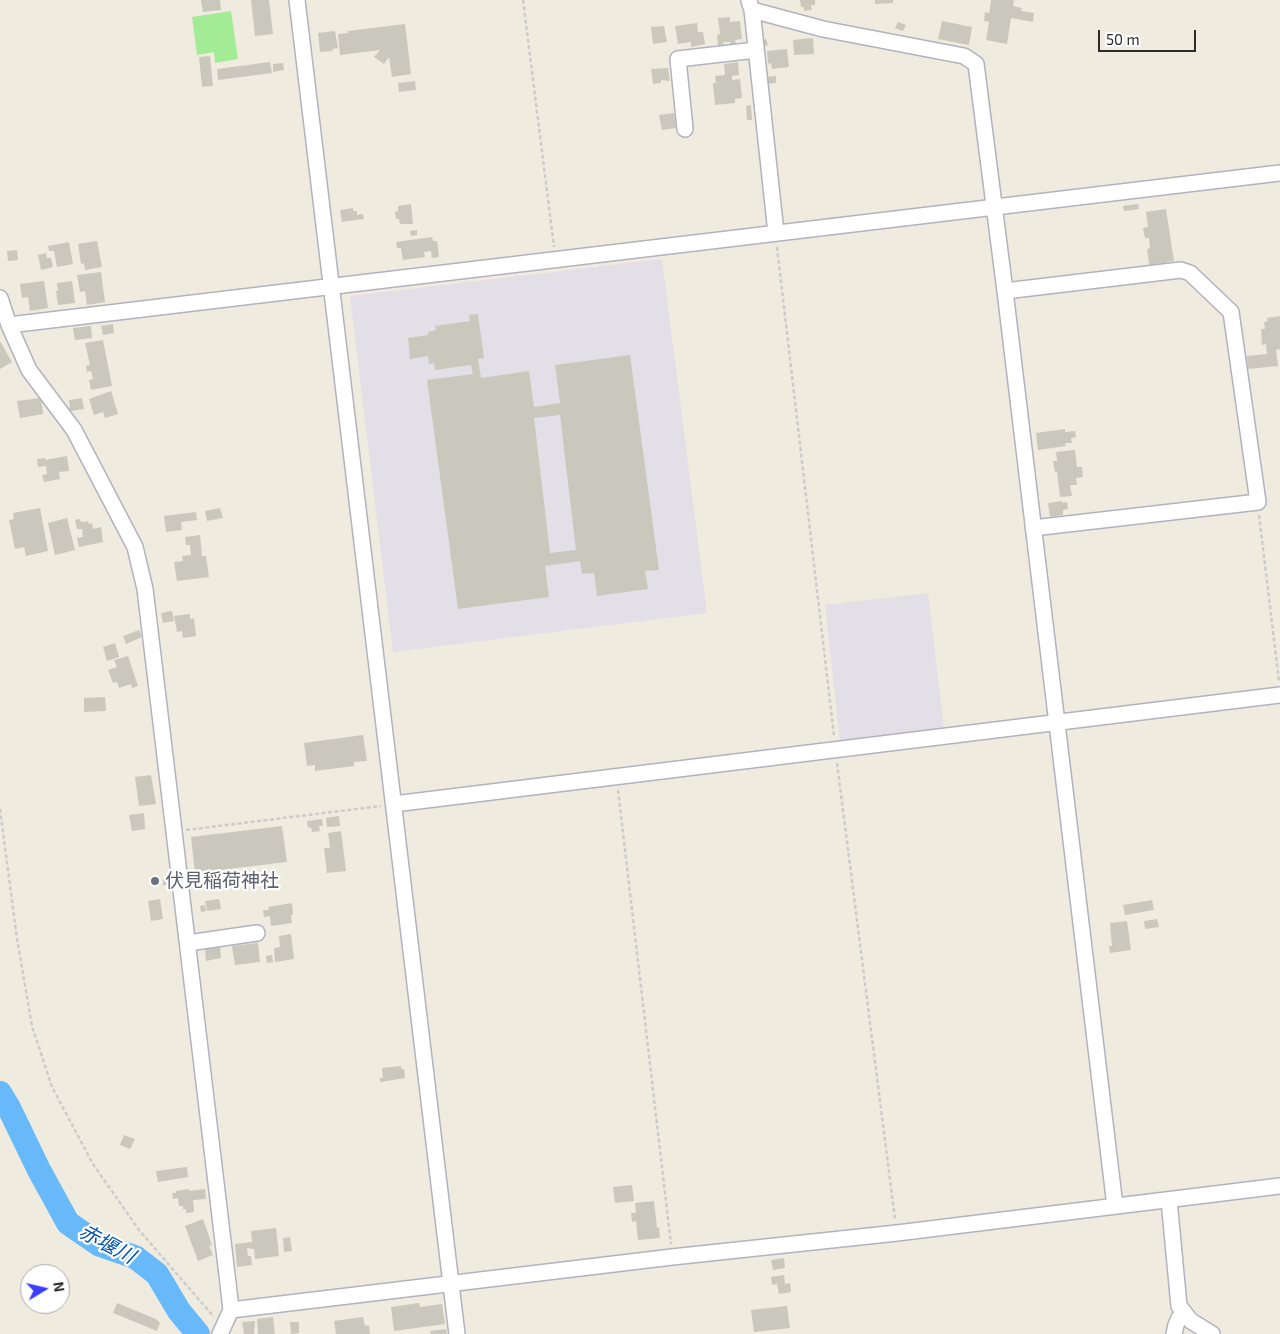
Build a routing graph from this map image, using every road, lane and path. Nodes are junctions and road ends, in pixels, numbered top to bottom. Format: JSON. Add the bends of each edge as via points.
{"nodes":[{"id":1,"x":297,"y":0,"type":"edge"},
{"id":2,"x":523,"y":0,"type":"edge"},
{"id":3,"x":750,"y":5,"type":"edge"},
{"id":4,"x":756,"y":50,"type":"junction"},
{"id":5,"x":685,"y":129,"type":"dead end"},
{"id":6,"x":1280,"y":173,"type":"edge"},
{"id":7,"x":994,"y":208,"type":"junction"},
{"id":8,"x":776,"y":233,"type":"junction"},
{"id":9,"x":556,"y":259,"type":"junction"},
{"id":10,"x":331,"y":287,"type":"junction"},
{"id":11,"x":1005,"y":291,"type":"junction"},
{"id":12,"x":0,"y":298,"type":"edge"},
{"id":13,"x":9,"y":325,"type":"junction"},
{"id":14,"x":1258,"y":502,"type":"junction"},
{"id":15,"x":1032,"y":528,"type":"junction"},
{"id":16,"x":1279,"y":689,"type":"edge"},
{"id":17,"x":1057,"y":723,"type":"junction"},
{"id":18,"x":836,"y":751,"type":"junction"},
{"id":19,"x":616,"y":776,"type":"junction"},
{"id":20,"x":394,"y":804,"type":"junction"},
{"id":21,"x":0,"y":809,"type":"edge"},
{"id":22,"x":174,"y":832,"type":"junction"},
{"id":23,"x":257,"y":933,"type":"dead end"},
{"id":24,"x":188,"y":943,"type":"junction"},
{"id":25,"x":1280,"y":1186,"type":"edge"},
{"id":26,"x":1168,"y":1200,"type":"junction"},
{"id":27,"x":1115,"y":1206,"type":"junction"},
{"id":28,"x":896,"y":1233,"type":"junction"},
{"id":29,"x":672,"y":1257,"type":"junction"},
{"id":30,"x":452,"y":1285,"type":"junction"},
{"id":31,"x":231,"y":1310,"type":"junction"},
{"id":32,"x":1185,"y":1314,"type":"junction"},
{"id":33,"x":221,"y":1331,"type":"edge"},
{"id":34,"x":457,"y":1334,"type":"edge"},
{"id":35,"x":1174,"y":1334,"type":"edge"},
{"id":36,"x":1212,"y":1334,"type":"edge"}],
"edges":[{"from":1,"to":10,"type":"street"},
{"from":2,"to":9,"type":"path"},
{"from":3,"to":4,"type":"street"},
{"from":3,"to":7,"type":"street","via":[[823,29],[964,56],[976,64]]},
{"from":4,"to":5,"type":"street","via":[[678,60]]},
{"from":4,"to":8,"type":"street"},
{"from":6,"to":7,"type":"street"},
{"from":7,"to":8,"type":"street"},
{"from":7,"to":11,"type":"street"},
{"from":8,"to":9,"type":"street"},
{"from":8,"to":18,"type":"path"},
{"from":9,"to":10,"type":"street"},
{"from":10,"to":13,"type":"street"},
{"from":10,"to":20,"type":"street"},
{"from":11,"to":14,"type":"street","via":[[1181,270],[1190,273],[1231,312]]},
{"from":11,"to":15,"type":"street"},
{"from":12,"to":13,"type":"street"},
{"from":13,"to":22,"type":"street","via":[[29,370],[74,430],[135,547],[145,588]]},
{"from":14,"to":15,"type":"street"},
{"from":14,"to":16,"type":"path"},
{"from":15,"to":17,"type":"street"},
{"from":16,"to":17,"type":"street"},
{"from":17,"to":18,"type":"street"},
{"from":17,"to":27,"type":"street"},
{"from":18,"to":19,"type":"street"},
{"from":18,"to":28,"type":"path"},
{"from":19,"to":20,"type":"street"},
{"from":19,"to":29,"type":"path"},
{"from":20,"to":22,"type":"path"},
{"from":20,"to":30,"type":"street"},
{"from":21,"to":33,"type":"path","via":[[32,1026],[52,1087],[93,1164],[139,1230]]},
{"from":22,"to":24,"type":"street"},
{"from":23,"to":24,"type":"street"},
{"from":24,"to":31,"type":"street"},
{"from":25,"to":26,"type":"street"},
{"from":26,"to":27,"type":"street"},
{"from":26,"to":32,"type":"street","via":[[1179,1306]]},
{"from":27,"to":28,"type":"street"},
{"from":28,"to":29,"type":"street"},
{"from":29,"to":30,"type":"street"},
{"from":30,"to":31,"type":"street"},
{"from":30,"to":34,"type":"street"},
{"from":31,"to":33,"type":"street"},
{"from":32,"to":35,"type":"street","via":[[1179,1318]]},
{"from":32,"to":36,"type":"street"}]}
